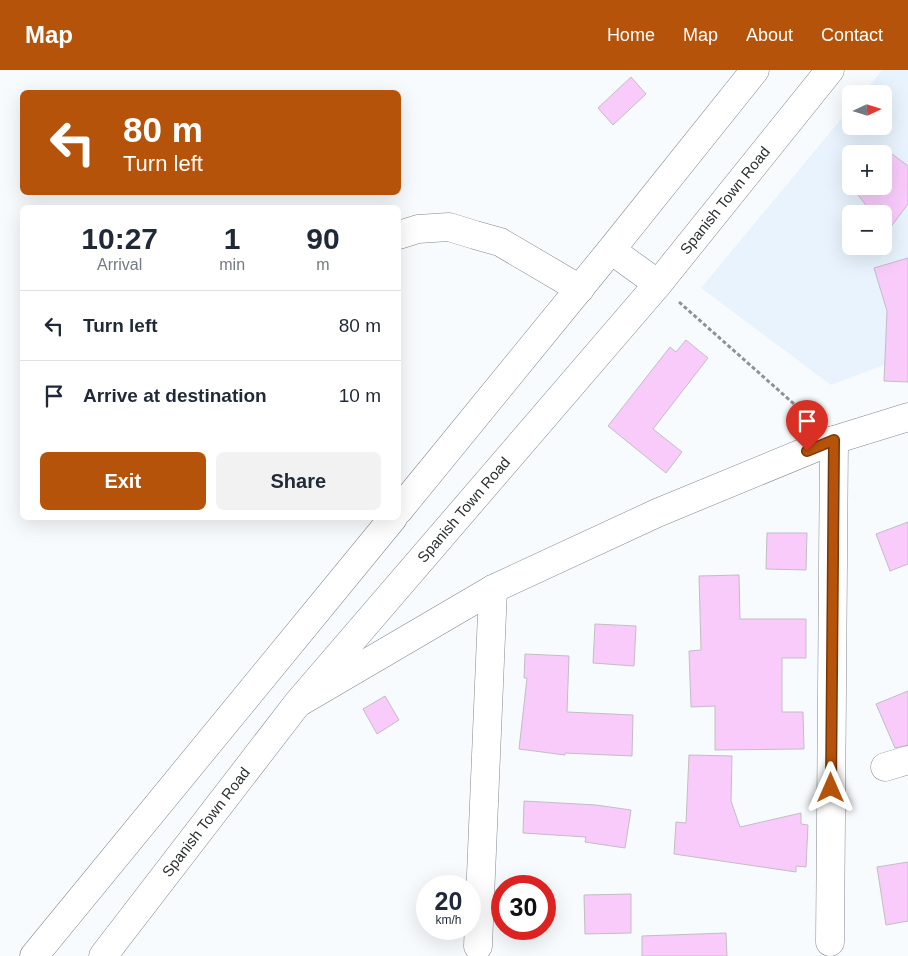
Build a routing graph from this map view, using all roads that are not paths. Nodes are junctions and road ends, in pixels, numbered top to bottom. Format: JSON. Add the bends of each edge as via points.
{"nodes":[{"id":1,"x":755,"y":70,"type":"edge"},
{"id":2,"x":830,"y":70,"type":"edge"},
{"id":3,"x":401,"y":234,"type":"edge"},
{"id":4,"x":611,"y":250,"type":"junction"},
{"id":5,"x":658,"y":284,"type":"junction"},
{"id":6,"x":580,"y":289,"type":"junction"},
{"id":7,"x":908,"y":417,"type":"edge"},
{"id":8,"x":834,"y":440,"type":"junction"},
{"id":9,"x":401,"y":508,"type":"edge"},
{"id":10,"x":391,"y":520,"type":"edge"},
{"id":11,"x":493,"y":590,"type":"junction"},
{"id":12,"x":297,"y":704,"type":"junction"},
{"id":13,"x":830,"y":942,"type":"dead end"},
{"id":14,"x":478,"y":946,"type":"dead end"},
{"id":15,"x":34,"y":956,"type":"edge"},
{"id":16,"x":103,"y":956,"type":"edge"}],
"edges":[{"from":1,"to":4,"type":"main road"},
{"from":2,"to":5,"type":"main road","name":"Spanish Town Road"},
{"from":3,"to":6,"type":"main road","via":[[418,229],[448,227],[475,234],[500,242]]},
{"from":4,"to":5,"type":"main road"},
{"from":4,"to":6,"type":"main road"},
{"from":5,"to":12,"type":"main road","name":"Spanish Town Road"},
{"from":6,"to":9,"type":"main road"},
{"from":7,"to":8,"type":"main road"},
{"from":8,"to":11,"type":"main road","via":[[657,513]]},
{"from":8,"to":13,"type":"main road"},
{"from":10,"to":15,"type":"main road"},
{"from":11,"to":12,"type":"main road"},
{"from":11,"to":14,"type":"main road"},
{"from":12,"to":16,"type":"main road","name":"Spanish Town Road"}]}
